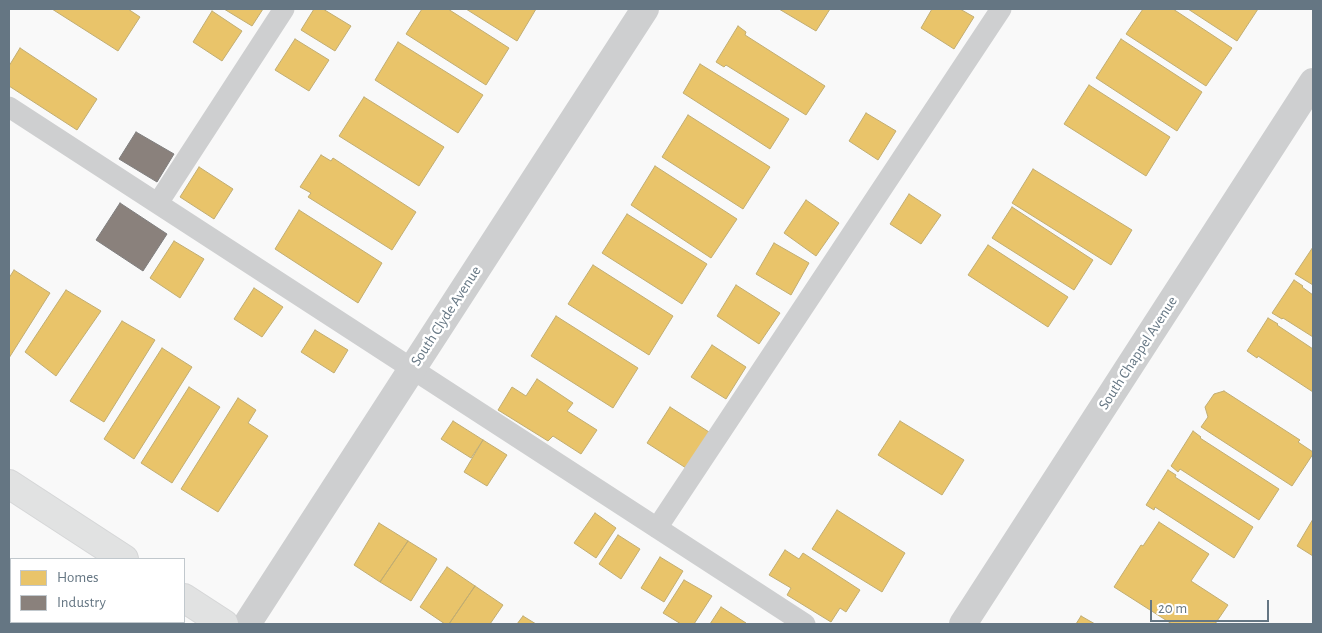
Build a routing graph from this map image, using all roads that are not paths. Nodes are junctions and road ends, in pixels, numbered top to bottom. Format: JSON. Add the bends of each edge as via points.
{"nodes":[{"id":1,"x":284,"y":9,"type":"edge"},
{"id":2,"x":645,"y":9,"type":"edge"},
{"id":3,"x":1001,"y":9,"type":"edge"},
{"id":4,"x":1313,"y":82,"type":"edge"},
{"id":5,"x":9,"y":107,"type":"edge"},
{"id":6,"x":158,"y":203,"type":"junction"},
{"id":7,"x":412,"y":368,"type":"junction"},
{"id":8,"x":9,"y":484,"type":"edge"},
{"id":9,"x":658,"y":528,"type":"junction"},
{"id":10,"x":122,"y":558,"type":"edge"},
{"id":11,"x":185,"y":599,"type":"edge"},
{"id":12,"x":224,"y":624,"type":"edge"},
{"id":13,"x":247,"y":624,"type":"edge"},
{"id":14,"x":805,"y":624,"type":"edge"},
{"id":15,"x":963,"y":624,"type":"edge"}],
"edges":[{"from":1,"to":6,"type":"lane"},
{"from":2,"to":7,"type":"street","name":"South Clyde Avenue"},
{"from":3,"to":9,"type":"lane"},
{"from":4,"to":15,"type":"street","name":"South Chappel Avenue"},
{"from":5,"to":6,"type":"lane"},
{"from":6,"to":7,"type":"lane"},
{"from":7,"to":9,"type":"lane"},
{"from":7,"to":13,"type":"street","name":"South Clyde Avenue"},
{"from":8,"to":10,"type":"street"},
{"from":9,"to":14,"type":"lane"},
{"from":11,"to":12,"type":"street"}]}
